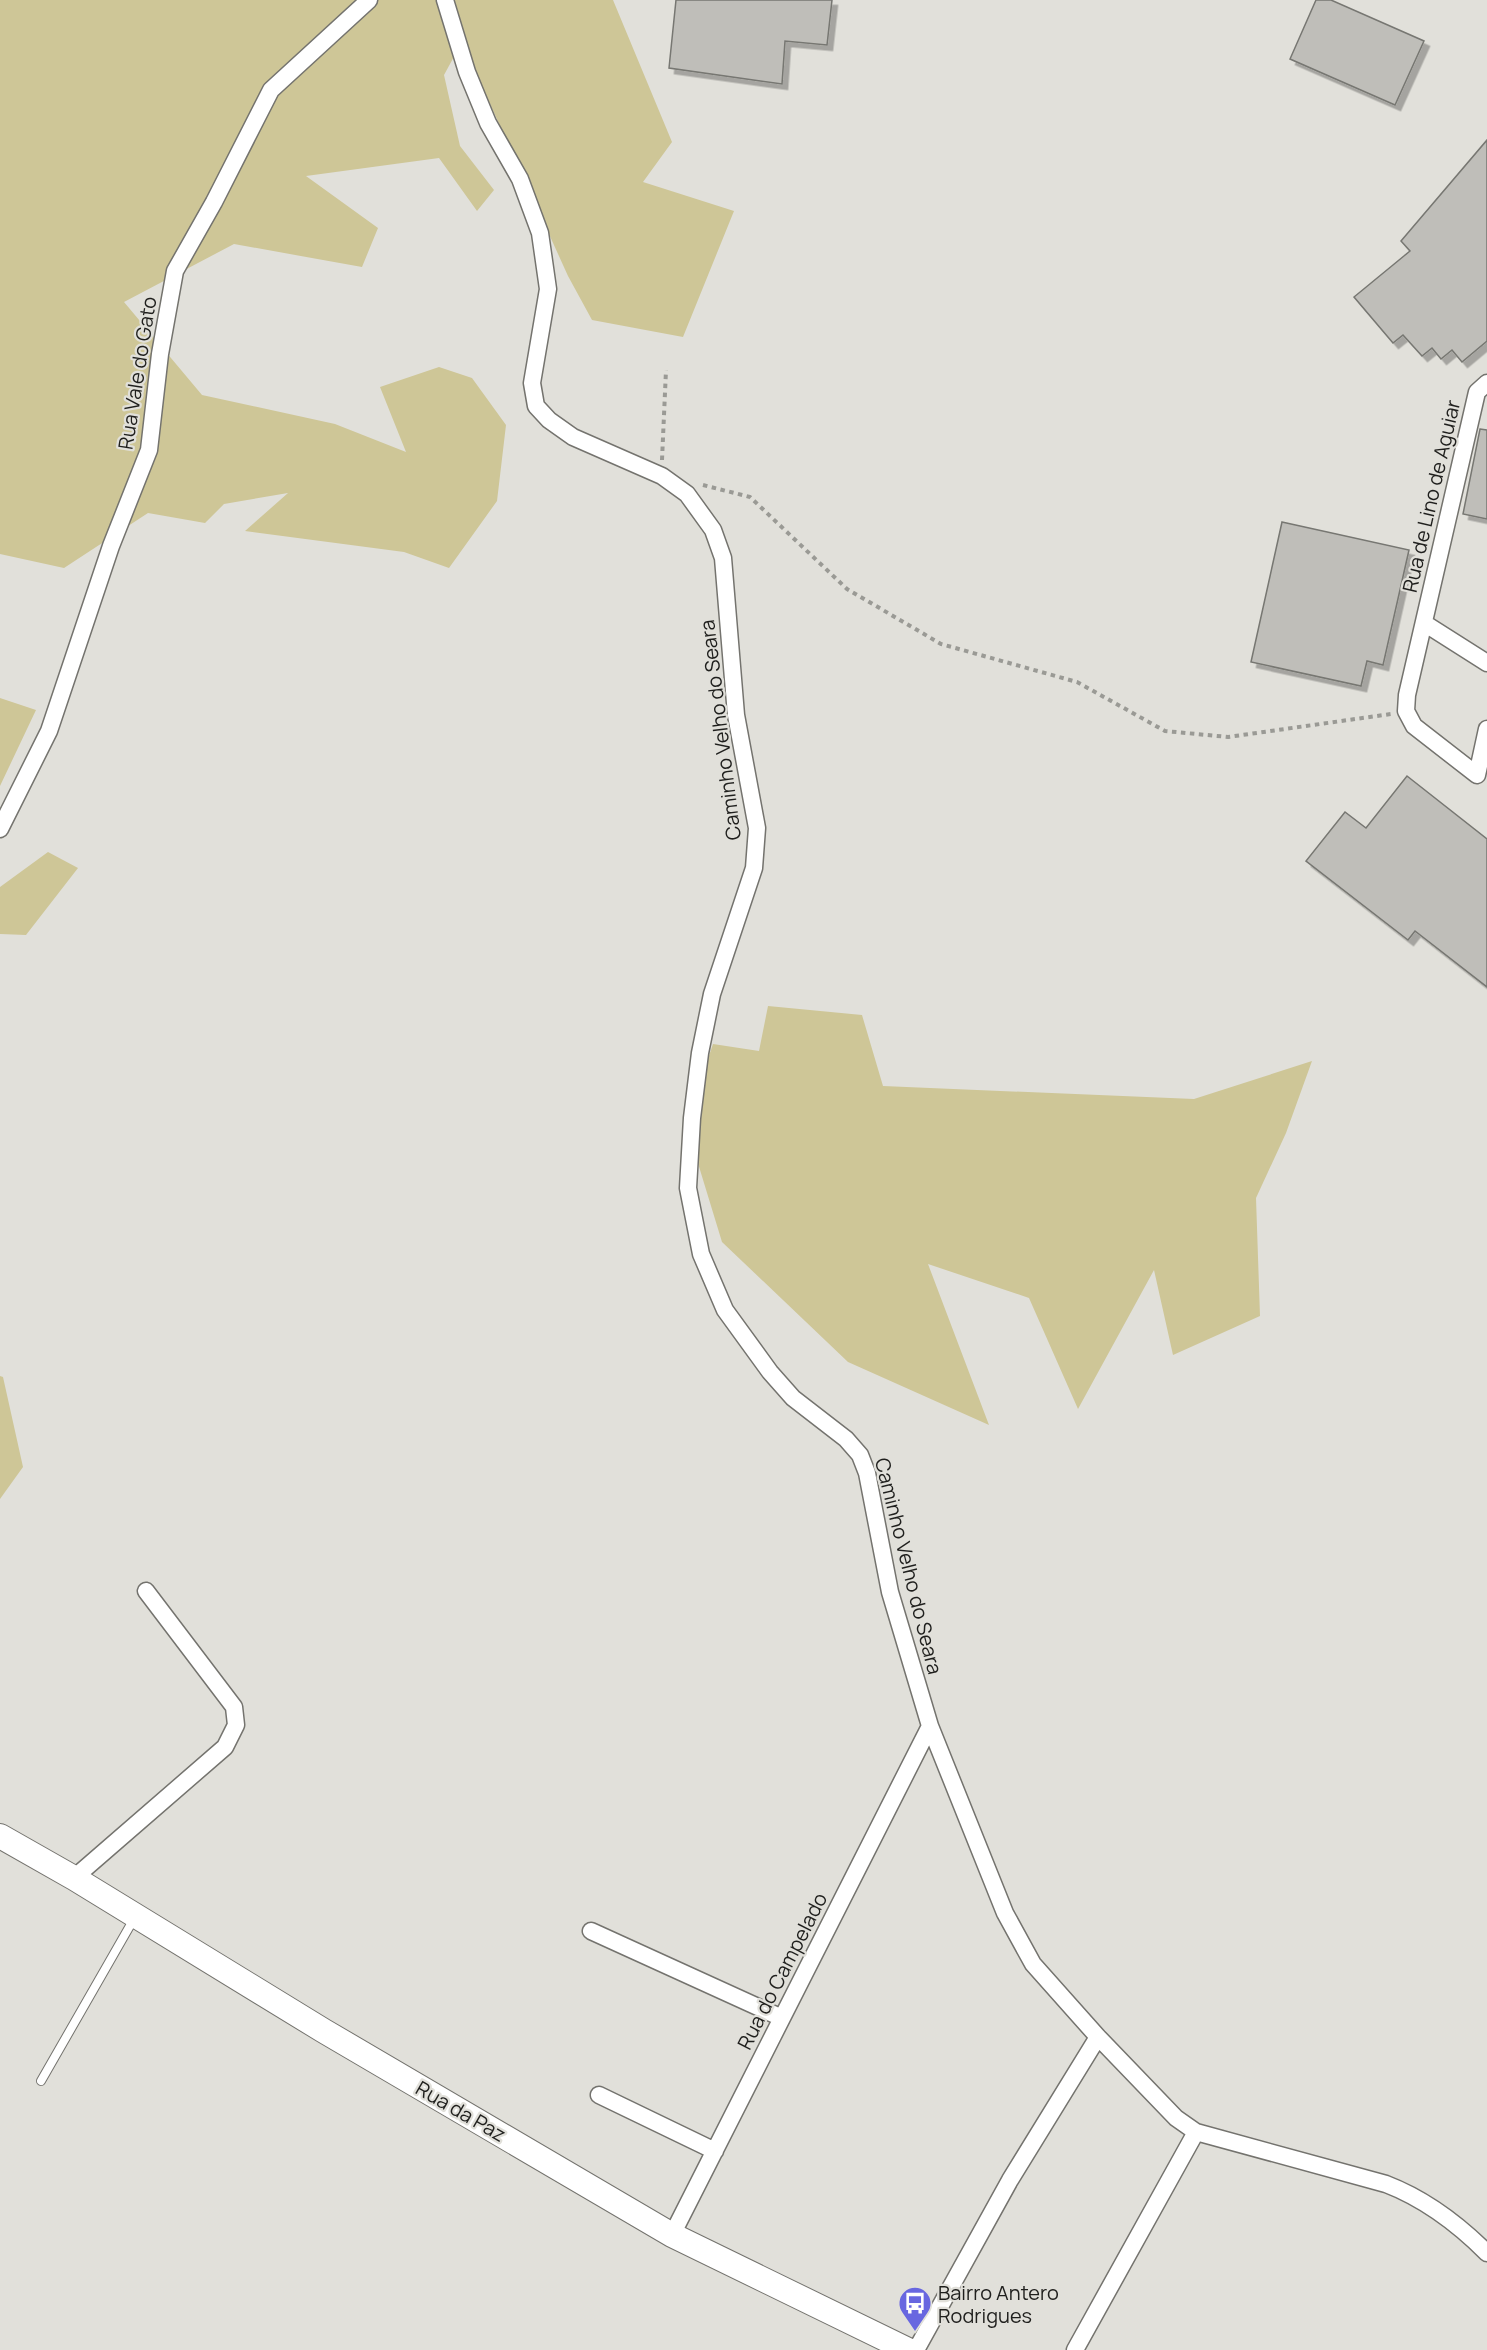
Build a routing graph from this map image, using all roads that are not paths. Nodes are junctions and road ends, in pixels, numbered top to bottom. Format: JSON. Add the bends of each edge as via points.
{"nodes":[{"id":1,"x":369,"y":0,"type":"edge"},
{"id":2,"x":445,"y":0,"type":"edge"},
{"id":3,"x":1487,"y":383,"type":"edge"},
{"id":4,"x":1424,"y":623,"type":"junction"},
{"id":5,"x":1487,"y":663,"type":"edge"},
{"id":6,"x":1487,"y":729,"type":"edge"},
{"id":7,"x":1482,"y":779,"type":"edge"},
{"id":8,"x":0,"y":829,"type":"edge"},
{"id":9,"x":146,"y":1591,"type":"dead end"},
{"id":10,"x":930,"y":1726,"type":"junction"},
{"id":11,"x":0,"y":1827,"type":"edge"},
{"id":12,"x":0,"y":1836,"type":"edge"},
{"id":13,"x":27,"y":1850,"type":"junction"},
{"id":14,"x":74,"y":1878,"type":"junction"},
{"id":15,"x":135,"y":1917,"type":"junction"},
{"id":16,"x":591,"y":1931,"type":"dead end"},
{"id":17,"x":782,"y":2018,"type":"junction"},
{"id":18,"x":1098,"y":2037,"type":"junction"},
{"id":19,"x":41,"y":2081,"type":"dead end"},
{"id":20,"x":599,"y":2095,"type":"dead end"},
{"id":21,"x":1196,"y":2132,"type":"junction"},
{"id":22,"x":715,"y":2151,"type":"junction"},
{"id":23,"x":672,"y":2235,"type":"junction"},
{"id":24,"x":1487,"y":2253,"type":"edge"},
{"id":25,"x":908,"y":2350,"type":"edge"},
{"id":26,"x":916,"y":2350,"type":"edge"},
{"id":27,"x":1075,"y":2350,"type":"edge"}],
"edges":[{"from":1,"to":8,"type":"street","name":"Rua Vale do Gato","via":[[270,90],[175,271],[149,450],[111,546],[49,731]]},
{"from":2,"to":10,"type":"street","name":"Caminho Velho do Seara","via":[[467,72],[488,123],[520,178],[540,233],[548,289],[532,383],[536,406],[573,437],[662,476],[687,494],[713,530],[723,558],[736,716],[757,828],[754,868],[712,994],[700,1053],[688,1188],[700,1254],[725,1310],[793,1398],[846,1439],[860,1455],[890,1592]]},
{"from":3,"to":4,"type":"street","name":"Rua de Lino de Aguiar","via":[[1477,392]]},
{"from":4,"to":5,"type":"street"},
{"from":4,"to":7,"type":"street","name":"Rua de Lino de Aguiar","via":[[1406,711],[1414,726]]},
{"from":6,"to":7,"type":"street"},
{"from":9,"to":14,"type":"street","via":[[234,1707],[236,1725],[225,1747]]},
{"from":10,"to":17,"type":"street","name":"Rua do Campelado"},
{"from":10,"to":18,"type":"street","name":"Caminho Velho do Seara","via":[[1005,1913],[1033,1964]]},
{"from":11,"to":13,"type":"main road"},
{"from":12,"to":13,"type":"main road"},
{"from":13,"to":14,"type":"main road","name":"Rua da Paz"},
{"from":14,"to":15,"type":"main road","name":"Rua da Paz"},
{"from":15,"to":19,"type":"lane"},
{"from":15,"to":23,"type":"main road","name":"Rua da Paz"},
{"from":16,"to":17,"type":"street"},
{"from":17,"to":22,"type":"street","name":"Rua do Campelado"},
{"from":18,"to":21,"type":"street","name":"Caminho Velho do Seara","via":[[1176,2118]]},
{"from":18,"to":26,"type":"street","via":[[1010,2180]]},
{"from":20,"to":22,"type":"street"},
{"from":21,"to":24,"type":"street","name":"Caminho Velho do Seara","via":[[1404,2191],[1466,2233]]},
{"from":21,"to":27,"type":"street"},
{"from":22,"to":23,"type":"street","name":"Rua do Campelado"},
{"from":23,"to":25,"type":"main road","name":"Rua da Paz"}]}
